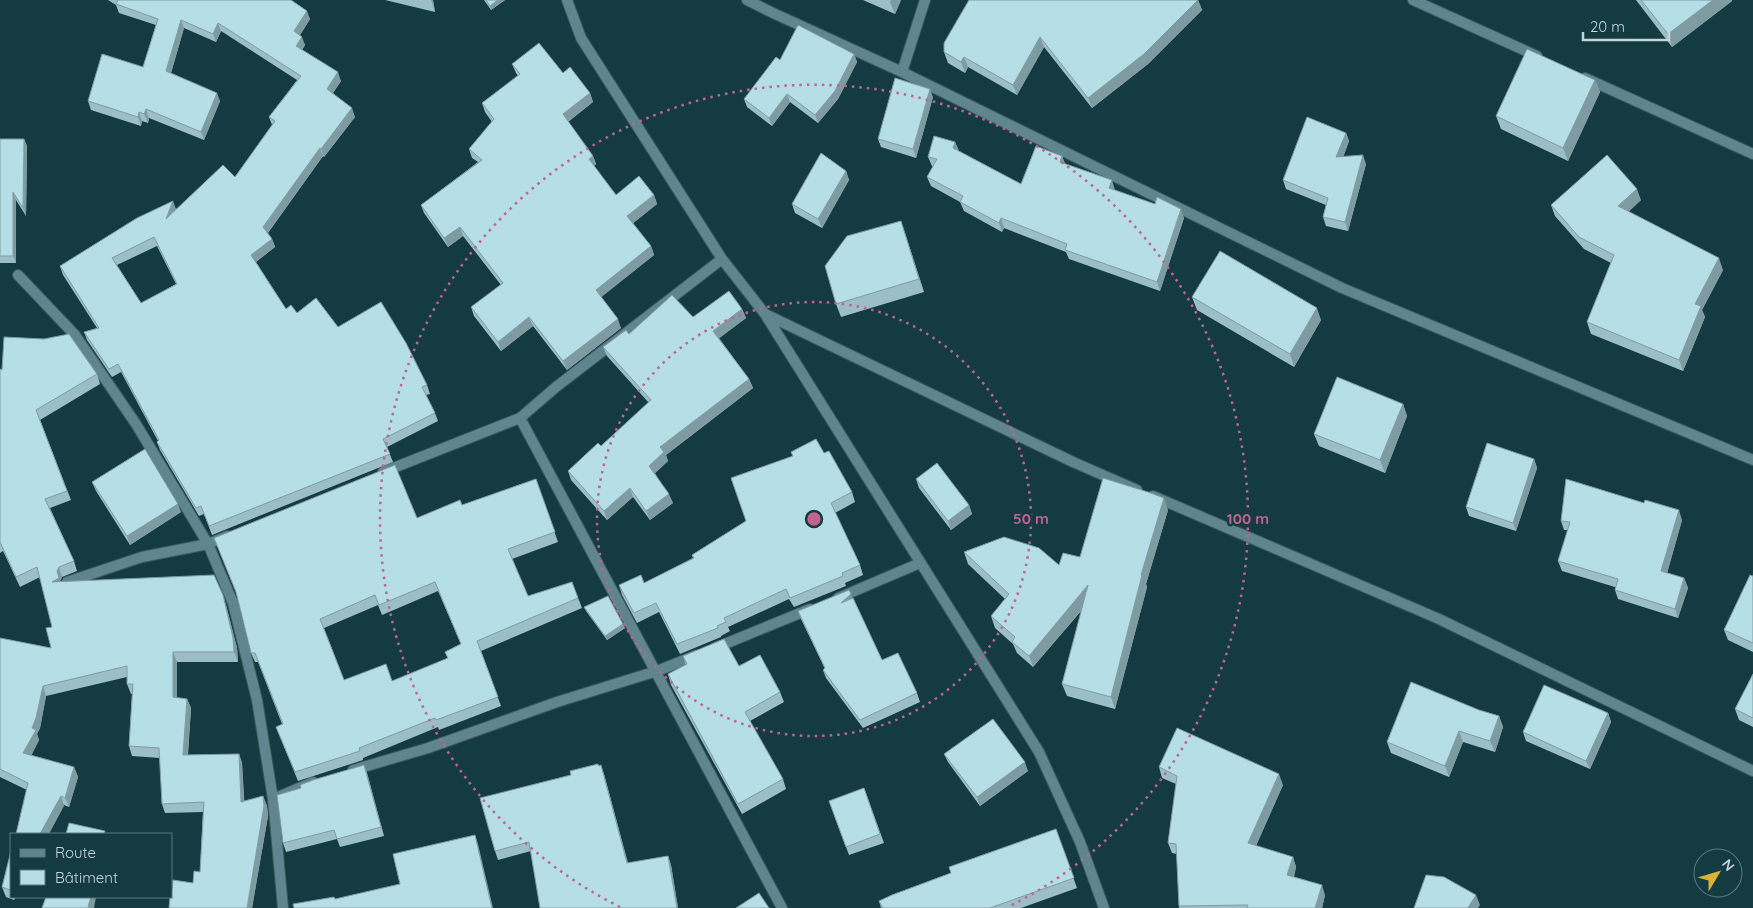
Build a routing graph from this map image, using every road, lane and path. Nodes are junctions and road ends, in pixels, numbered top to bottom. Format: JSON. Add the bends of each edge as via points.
{"nodes":[{"id":1,"x":567,"y":0,"type":"edge"},
{"id":2,"x":747,"y":0,"type":"edge"},
{"id":3,"x":925,"y":0,"type":"edge"},
{"id":4,"x":1413,"y":0,"type":"edge"},
{"id":5,"x":1547,"y":61,"type":"edge"},
{"id":6,"x":902,"y":72,"type":"junction"},
{"id":7,"x":1574,"y":73,"type":"edge"},
{"id":8,"x":1753,"y":154,"type":"edge"},
{"id":9,"x":722,"y":259,"type":"junction"},
{"id":10,"x":18,"y":275,"type":"dead end"},
{"id":11,"x":765,"y":314,"type":"junction"},
{"id":12,"x":520,"y":418,"type":"junction"},
{"id":13,"x":1753,"y":460,"type":"edge"},
{"id":14,"x":369,"y":477,"type":"edge"},
{"id":15,"x":235,"y":532,"type":"edge"},
{"id":16,"x":208,"y":544,"type":"junction"},
{"id":17,"x":920,"y":563,"type":"junction"},
{"id":18,"x":67,"y":582,"type":"edge"},
{"id":19,"x":657,"y":671,"type":"junction"},
{"id":20,"x":1753,"y":771,"type":"edge"},
{"id":21,"x":343,"y":773,"type":"edge"},
{"id":22,"x":324,"y":779,"type":"edge"},
{"id":23,"x":273,"y":799,"type":"junction"},
{"id":24,"x":283,"y":908,"type":"edge"},
{"id":25,"x":782,"y":908,"type":"edge"},
{"id":26,"x":1104,"y":908,"type":"edge"}],
"edges":[{"from":1,"to":9,"type":"street","via":[[581,38]]},
{"from":2,"to":6,"type":"street"},
{"from":3,"to":6,"type":"street"},
{"from":4,"to":5,"type":"street"},
{"from":6,"to":13,"type":"street","via":[[1342,288]]},
{"from":7,"to":8,"type":"street"},
{"from":9,"to":11,"type":"street"},
{"from":9,"to":12,"type":"street"},
{"from":10,"to":16,"type":"street","via":[[75,335],[136,424]]},
{"from":11,"to":17,"type":"street"},
{"from":11,"to":20,"type":"street","via":[[1074,462],[1439,619]]},
{"from":12,"to":14,"type":"street"},
{"from":12,"to":19,"type":"street"},
{"from":15,"to":16,"type":"street"},
{"from":16,"to":18,"type":"street","via":[[142,557]]},
{"from":16,"to":23,"type":"street","via":[[233,603],[257,700]]},
{"from":17,"to":19,"type":"street"},
{"from":17,"to":26,"type":"street","via":[[1039,752],[1080,842]]},
{"from":19,"to":21,"type":"street"},
{"from":19,"to":25,"type":"street"},
{"from":22,"to":23,"type":"street"},
{"from":23,"to":24,"type":"street"}]}
